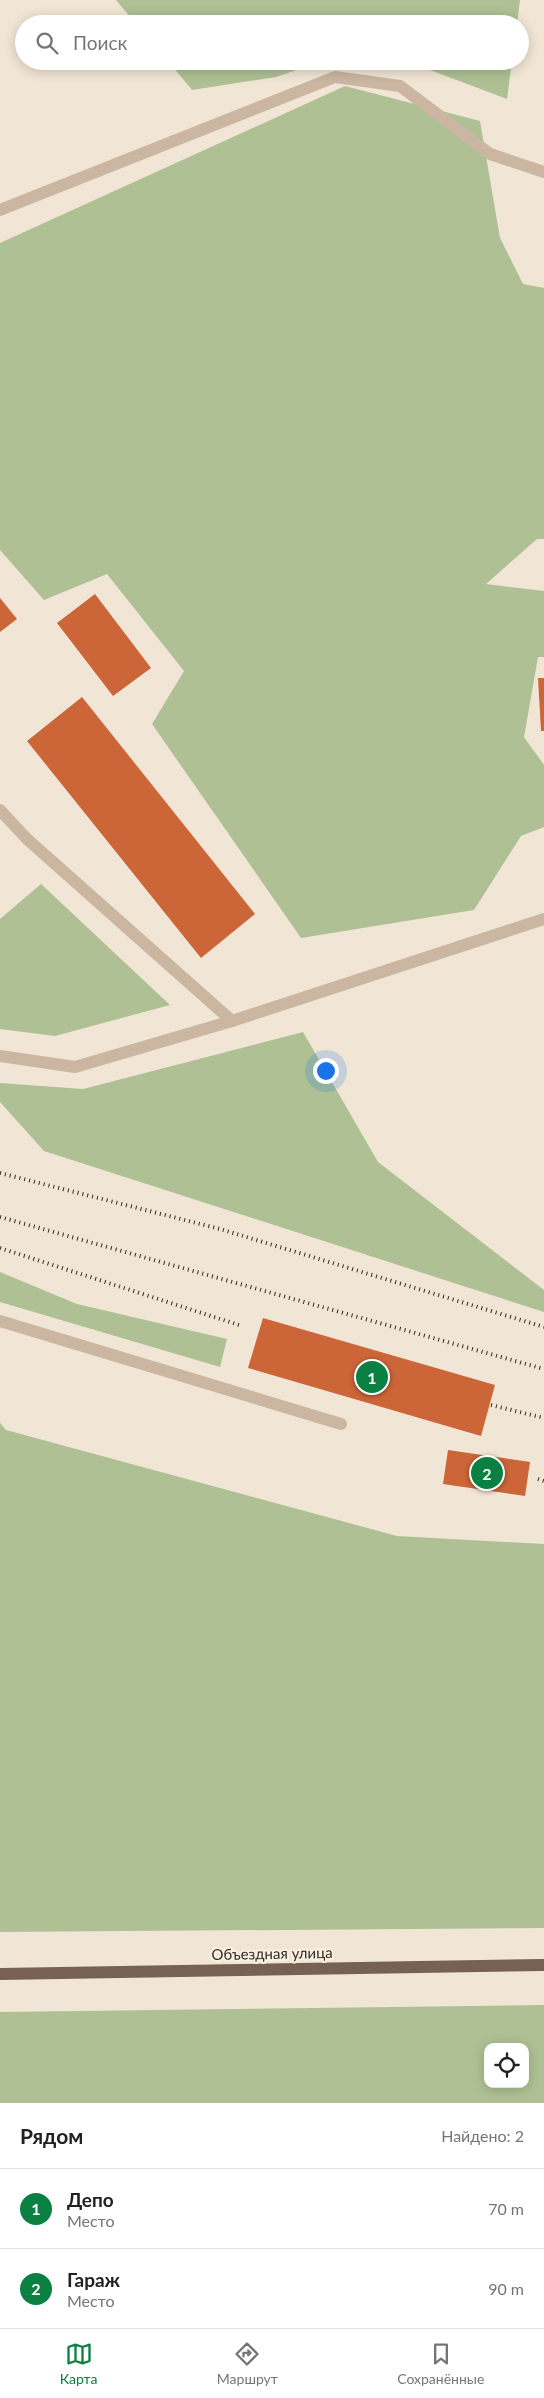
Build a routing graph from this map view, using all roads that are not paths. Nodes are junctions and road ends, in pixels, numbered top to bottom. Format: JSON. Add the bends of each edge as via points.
{"nodes":[{"id":1,"x":544,"y":172,"type":"edge"},
{"id":2,"x":0,"y":210,"type":"edge"},
{"id":3,"x":0,"y":810,"type":"edge"},
{"id":4,"x":544,"y":919,"type":"edge"},
{"id":5,"x":232,"y":1021,"type":"junction"},
{"id":6,"x":0,"y":1056,"type":"edge"},
{"id":7,"x":0,"y":1321,"type":"edge"},
{"id":8,"x":341,"y":1424,"type":"dead end"},
{"id":9,"x":544,"y":1965,"type":"edge"},
{"id":10,"x":0,"y":1974,"type":"edge"}],
"edges":[{"from":1,"to":2,"type":"lane","via":[[490,154],[400,86],[335,78]]},
{"from":3,"to":5,"type":"lane","via":[[27,839]]},
{"from":4,"to":5,"type":"lane"},
{"from":5,"to":6,"type":"lane","via":[[75,1067]]},
{"from":7,"to":8,"type":"lane"},
{"from":9,"to":10,"type":"main road","name":"Объездная улица"}]}
